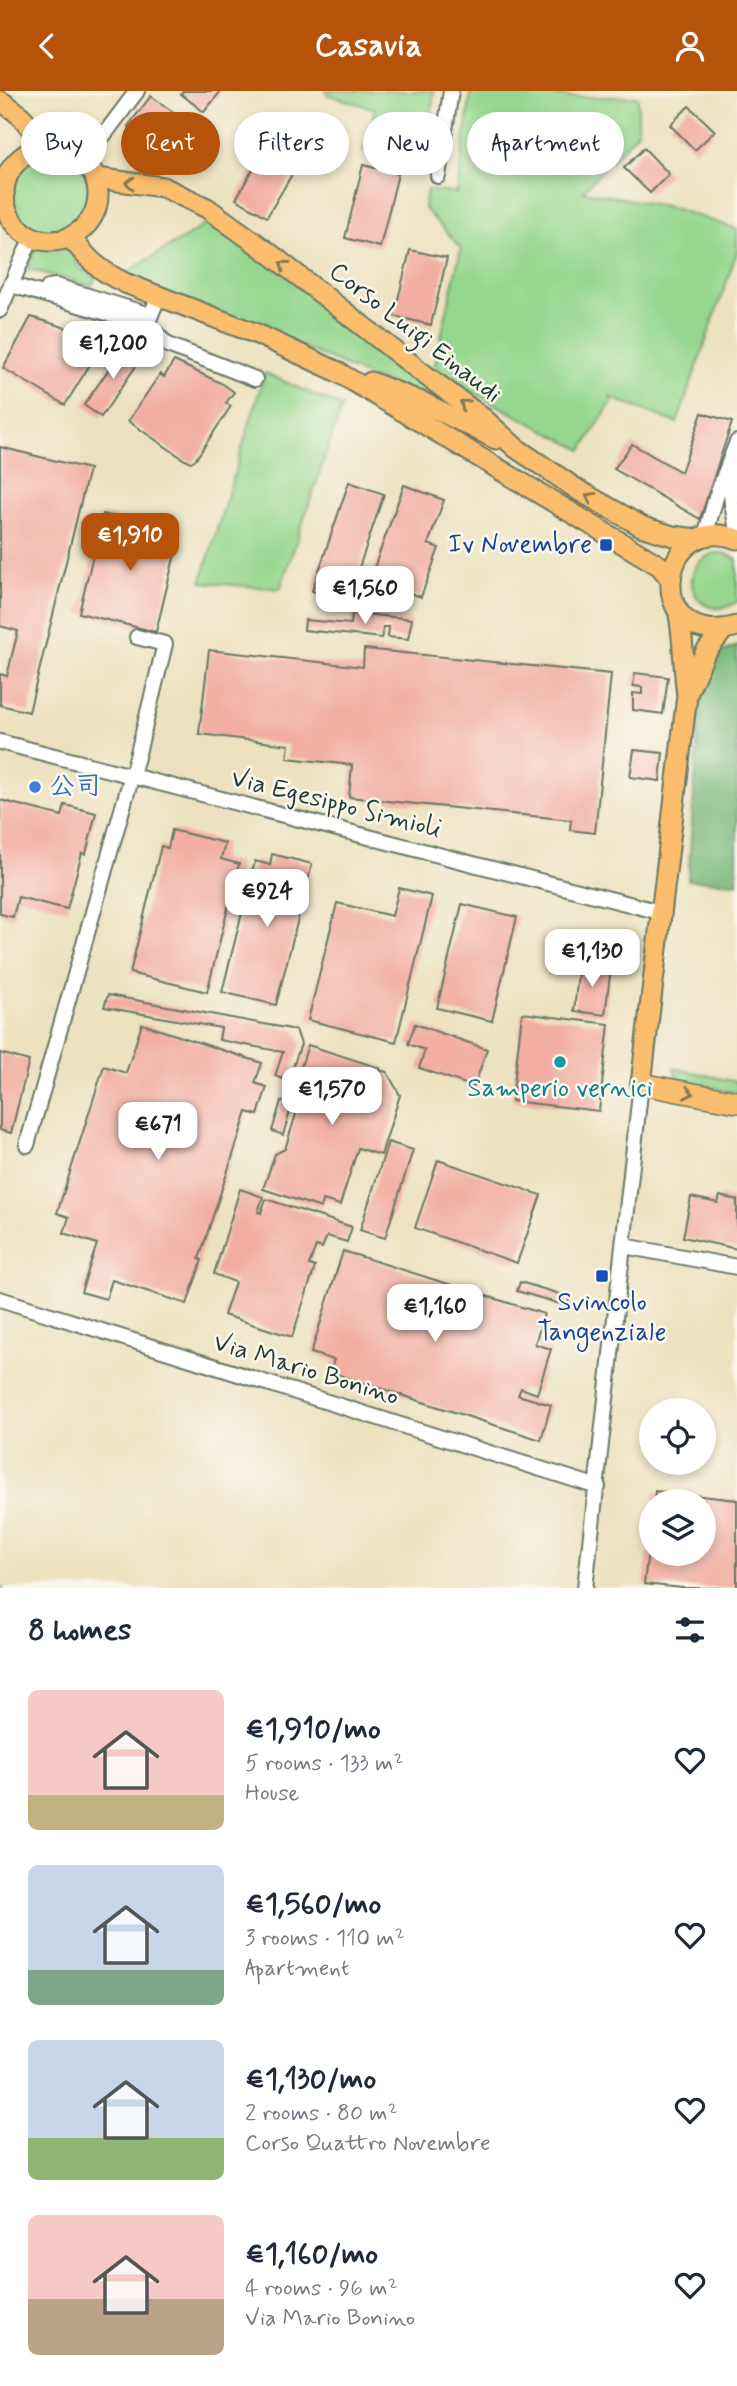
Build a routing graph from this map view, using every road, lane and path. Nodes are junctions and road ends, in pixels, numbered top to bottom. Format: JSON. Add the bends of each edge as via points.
{"nodes":[{"id":1,"x":136,"y":91,"type":"edge"},
{"id":2,"x":451,"y":91,"type":"edge"},
{"id":3,"x":0,"y":101,"type":"edge"},
{"id":4,"x":21,"y":116,"type":"edge"},
{"id":5,"x":107,"y":130,"type":"edge"},
{"id":6,"x":21,"y":160,"type":"edge"},
{"id":7,"x":94,"y":175,"type":"edge"},
{"id":8,"x":438,"y":176,"type":"dead end"},
{"id":9,"x":96,"y":178,"type":"junction"},
{"id":10,"x":2,"y":189,"type":"edge"},
{"id":11,"x":4,"y":213,"type":"edge"},
{"id":12,"x":32,"y":237,"type":"junction"},
{"id":13,"x":70,"y":237,"type":"junction"},
{"id":14,"x":12,"y":285,"type":"junction"},
{"id":15,"x":159,"y":295,"type":"junction"},
{"id":16,"x":0,"y":310,"type":"edge"},
{"id":17,"x":148,"y":320,"type":"junction"},
{"id":18,"x":336,"y":371,"type":"junction"},
{"id":19,"x":255,"y":379,"type":"dead end"},
{"id":20,"x":737,"y":442,"type":"edge"},
{"id":21,"x":516,"y":448,"type":"junction"},
{"id":22,"x":729,"y":463,"type":"junction"},
{"id":23,"x":737,"y":530,"type":"edge"},
{"id":24,"x":701,"y":538,"type":"junction"},
{"id":25,"x":737,"y":539,"type":"edge"},
{"id":26,"x":671,"y":580,"type":"junction"},
{"id":27,"x":680,"y":615,"type":"junction"},
{"id":28,"x":730,"y":627,"type":"edge"},
{"id":29,"x":137,"y":637,"type":"dead end"},
{"id":30,"x":687,"y":695,"type":"junction"},
{"id":31,"x":0,"y":742,"type":"edge"},
{"id":32,"x":131,"y":776,"type":"junction"},
{"id":33,"x":660,"y":912,"type":"junction"},
{"id":34,"x":641,"y":1084,"type":"junction"},
{"id":35,"x":737,"y":1102,"type":"edge"},
{"id":36,"x":27,"y":1145,"type":"dead end"},
{"id":37,"x":624,"y":1247,"type":"junction"},
{"id":38,"x":737,"y":1267,"type":"edge"},
{"id":39,"x":0,"y":1299,"type":"edge"},
{"id":40,"x":597,"y":1487,"type":"junction"},
{"id":41,"x":585,"y":1588,"type":"edge"}],
"edges":[{"from":1,"to":5,"type":"street"},
{"from":2,"to":8,"type":"street"},
{"from":3,"to":4,"type":"main road"},
{"from":6,"to":10,"type":"main road"},
{"from":7,"to":9,"type":"main road"},
{"from":9,"to":13,"type":"main road","via":[[98,199],[92,219]]},
{"from":21,"to":9,"type":"main road","name":"Corso Luigi Einaudi","one_way":true,"via":[[207,208],[163,187]]},
{"from":10,"to":11,"type":"main road"},
{"from":11,"to":12,"type":"main road"},
{"from":12,"to":13,"type":"main road"},
{"from":12,"to":14,"type":"street"},
{"from":13,"to":15,"type":"main road","via":[[108,275]]},
{"from":14,"to":16,"type":"street"},
{"from":14,"to":17,"type":"street","via":[[49,296],[47,290],[56,286]]},
{"from":15,"to":17,"type":"street"},
{"from":15,"to":18,"type":"main road"},
{"from":17,"to":19,"type":"street","via":[[168,345]]},
{"from":18,"to":21,"type":"main road","via":[[422,402]]},
{"from":18,"to":26,"type":"main road","via":[[660,566]]},
{"from":20,"to":22,"type":"street"},
{"from":24,"to":21,"type":"main road","name":"Corso Luigi Einaudi","one_way":true,"via":[[643,527]]},
{"from":22,"to":23,"type":"street"},
{"from":22,"to":24,"type":"street"},
{"from":24,"to":25,"type":"main road","name":"Corso Luigi Einaudi","via":[[716,534]]},
{"from":24,"to":26,"type":"main road","via":[[678,555]]},
{"from":26,"to":27,"type":"main road","via":[[673,602]]},
{"from":27,"to":28,"type":"main road","via":[[695,624]]},
{"from":27,"to":30,"type":"main road"},
{"from":28,"to":30,"type":"main road","via":[[705,653]]},
{"from":29,"to":32,"type":"street","via":[[165,644]]},
{"from":30,"to":33,"type":"main road"},
{"from":31,"to":32,"type":"street","name":"Via Egesippo Simioli"},
{"from":32,"to":33,"type":"street","name":"Via Egesippo Simioli"},
{"from":32,"to":36,"type":"street"},
{"from":33,"to":34,"type":"main road"},
{"from":34,"to":35,"type":"highway","one_way":true},
{"from":34,"to":37,"type":"street"},
{"from":37,"to":38,"type":"street"},
{"from":37,"to":40,"type":"street"},
{"from":39,"to":40,"type":"street","name":"Via Mario Bonino"},
{"from":40,"to":41,"type":"street"}]}
